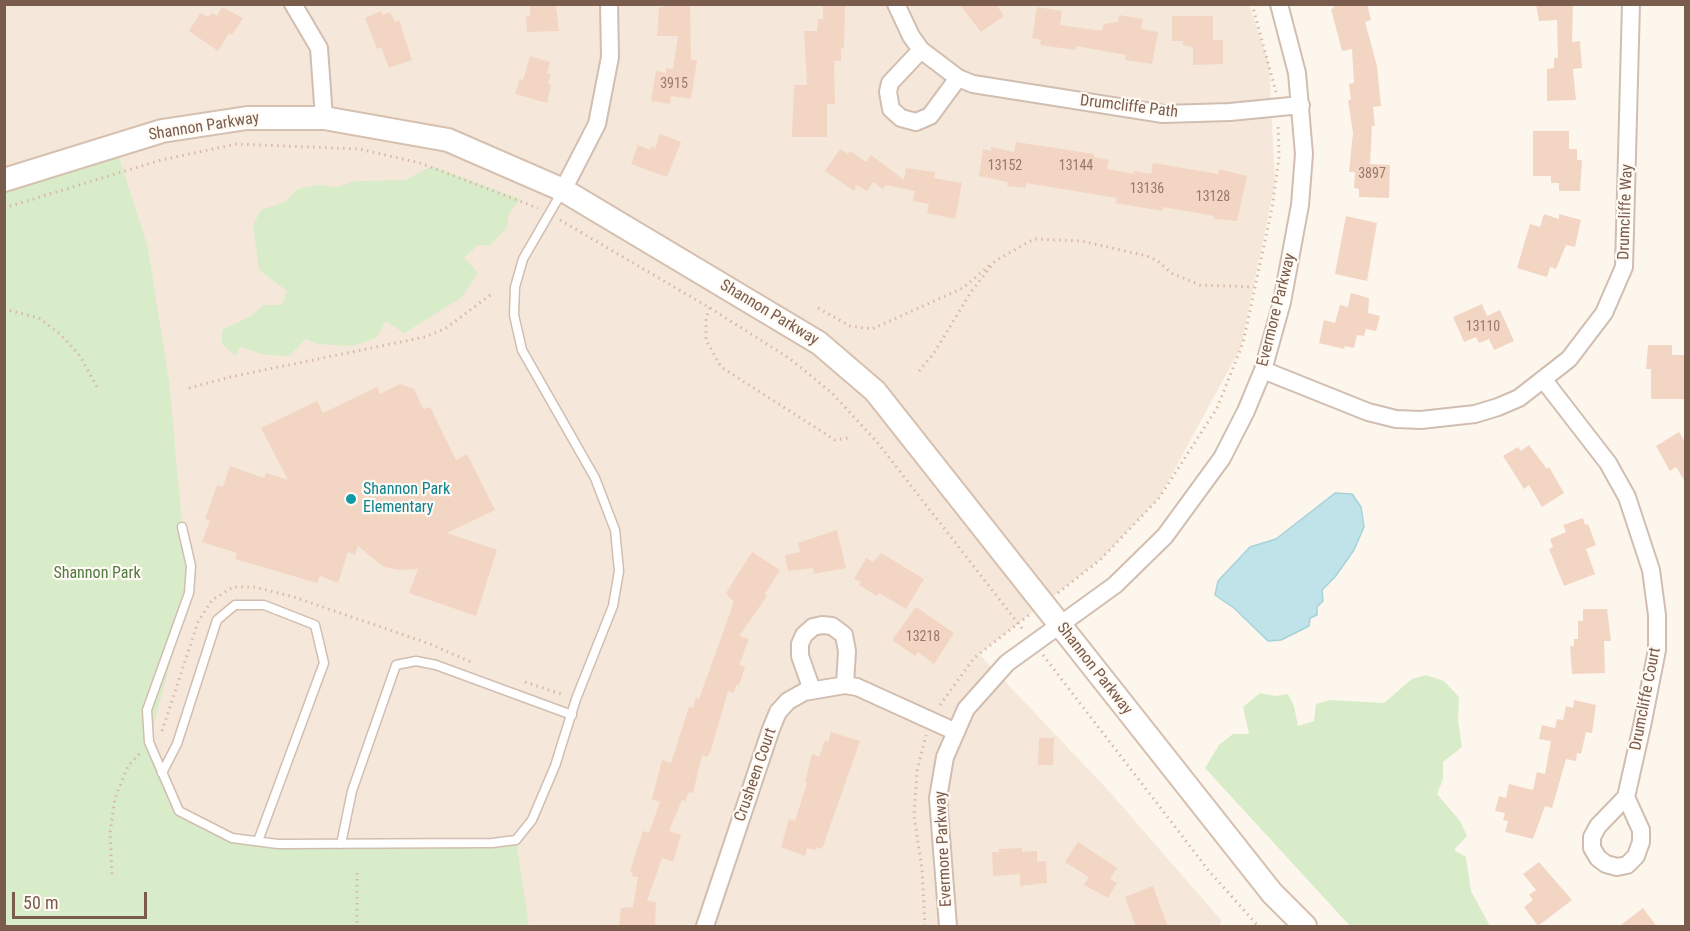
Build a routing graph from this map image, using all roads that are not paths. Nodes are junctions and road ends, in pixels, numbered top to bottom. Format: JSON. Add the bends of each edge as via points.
{"nodes":[{"id":1,"x":293,"y":4,"type":"edge"},
{"id":2,"x":609,"y":4,"type":"edge"},
{"id":3,"x":896,"y":4,"type":"edge"},
{"id":4,"x":1279,"y":4,"type":"edge"},
{"id":5,"x":1631,"y":4,"type":"edge"},
{"id":6,"x":921,"y":50,"type":"junction"},
{"id":7,"x":958,"y":78,"type":"junction"},
{"id":8,"x":1301,"y":105,"type":"junction"},
{"id":9,"x":324,"y":118,"type":"junction"},
{"id":10,"x":4,"y":180,"type":"edge"},
{"id":11,"x":563,"y":190,"type":"junction"},
{"id":12,"x":1263,"y":370,"type":"junction"},
{"id":13,"x":1543,"y":379,"type":"junction"},
{"id":14,"x":182,"y":527,"type":"dead end"},
{"id":15,"x":1060,"y":625,"type":"junction"},
{"id":16,"x":845,"y":685,"type":"junction"},
{"id":17,"x":812,"y":690,"type":"junction"},
{"id":18,"x":572,"y":715,"type":"junction"},
{"id":19,"x":954,"y":731,"type":"junction"},
{"id":20,"x":162,"y":773,"type":"junction"},
{"id":21,"x":1626,"y":797,"type":"dead end"},
{"id":22,"x":258,"y":842,"type":"junction"},
{"id":23,"x":341,"y":844,"type":"junction"},
{"id":24,"x":707,"y":924,"type":"edge"},
{"id":25,"x":948,"y":927,"type":"edge"},
{"id":26,"x":1305,"y":927,"type":"edge"}],
"edges":[{"from":1,"to":9,"type":"street","via":[[319,48]]},
{"from":2,"to":11,"type":"street","via":[[610,57],[597,124]]},
{"from":3,"to":6,"type":"street","name":"Drumcliffe Path"},
{"from":4,"to":8,"type":"street","name":"Evermore Parkway"},
{"from":5,"to":13,"type":"street","name":"Drumcliffe Way","via":[[1624,267],[1604,313],[1586,340]]},
{"from":6,"to":7,"type":"street","name":"Drumcliffe Path"},
{"from":6,"to":7,"type":"street","via":[[890,82],[891,109],[901,118],[916,122],[930,116]]},
{"from":7,"to":8,"type":"street","name":"Drumcliffe Path","via":[[973,84],[1144,112],[1195,114]]},
{"from":8,"to":12,"type":"street","name":"Evermore Parkway","via":[[1304,154],[1300,205],[1282,302]]},
{"from":9,"to":10,"type":"street","name":"Shannon Parkway","via":[[247,118],[162,131]]},
{"from":9,"to":11,"type":"street","name":"Shannon Parkway","via":[[448,140]]},
{"from":11,"to":15,"type":"street","name":"Shannon Parkway","via":[[819,343],[875,391]]},
{"from":11,"to":18,"type":"lane","via":[[523,259],[515,287],[514,315],[522,350],[595,478],[615,530],[619,571],[613,606]]},
{"from":12,"to":13,"type":"street","name":"Drumcliffe Way","via":[[1368,412],[1421,420],[1475,414],[1498,407],[1519,398]]},
{"from":12,"to":15,"type":"street","name":"Evermore Parkway","via":[[1222,458],[1182,516],[1116,585]]},
{"from":13,"to":21,"type":"street","name":"Drumcliffe Court","via":[[1608,463],[1627,497],[1651,570],[1657,650]]},
{"from":14,"to":20,"type":"lane","via":[[191,566],[189,593],[147,710],[149,742]]},
{"from":15,"to":19,"type":"street","name":"Evermore Parkway","via":[[1007,663],[981,689]]},
{"from":15,"to":26,"type":"street","name":"Shannon Parkway","via":[[1272,893]]},
{"from":16,"to":17,"type":"street","name":"Crusheen Court"},
{"from":16,"to":17,"type":"street","via":[[844,635],[832,626],[822,625],[808,631],[800,644],[800,656]]},
{"from":16,"to":19,"type":"street","name":"Crusheen Court"},
{"from":17,"to":24,"type":"street","name":"Crusheen Court","via":[[788,701],[778,712]]},
{"from":18,"to":23,"type":"lane","via":[[532,820],[516,840]]},
{"from":18,"to":23,"type":"lane","via":[[436,666],[416,661],[396,666],[352,791]]},
{"from":19,"to":25,"type":"street","name":"Evermore Parkway","via":[[938,798]]},
{"from":20,"to":22,"type":"lane","via":[[179,811],[232,838]]},
{"from":20,"to":22,"type":"lane","via":[[177,744],[218,620],[235,605],[264,604],[315,625],[324,663]]},
{"from":22,"to":23,"type":"lane"}]}
